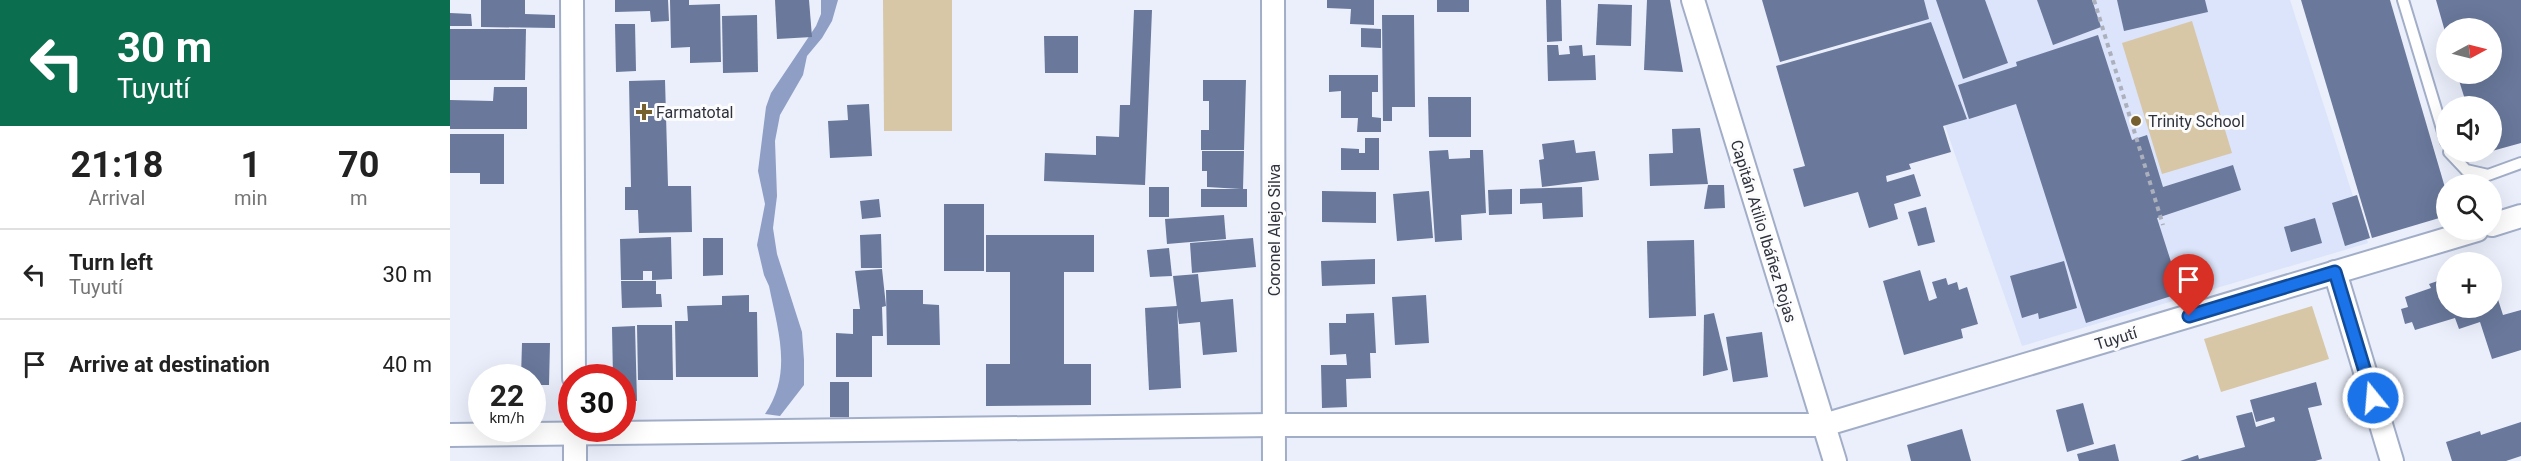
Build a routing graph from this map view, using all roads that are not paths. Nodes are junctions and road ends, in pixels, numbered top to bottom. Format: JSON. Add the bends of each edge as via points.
{"nodes":[{"id":1,"x":572,"y":0,"type":"edge"},
{"id":2,"x":1274,"y":0,"type":"edge"},
{"id":3,"x":1693,"y":0,"type":"edge"},
{"id":4,"x":2403,"y":0,"type":"edge"},
{"id":5,"x":2436,"y":109,"type":"edge"},
{"id":6,"x":2458,"y":162,"type":"edge"},
{"id":7,"x":2521,"y":163,"type":"edge"},
{"id":8,"x":2521,"y":216,"type":"edge"},
{"id":9,"x":2502,"y":222,"type":"edge"},
{"id":10,"x":2443,"y":240,"type":"edge"},
{"id":11,"x":2335,"y":272,"type":"junction"},
{"id":12,"x":574,"y":364,"type":"edge"},
{"id":13,"x":1274,"y":425,"type":"junction"},
{"id":14,"x":1824,"y":425,"type":"junction"},
{"id":15,"x":636,"y":430,"type":"edge"},
{"id":16,"x":558,"y":432,"type":"edge"},
{"id":17,"x":450,"y":435,"type":"edge"},
{"id":18,"x":575,"y":442,"type":"edge"},
{"id":19,"x":575,"y":461,"type":"edge"},
{"id":20,"x":1275,"y":461,"type":"edge"},
{"id":21,"x":1835,"y":461,"type":"edge"},
{"id":22,"x":2392,"y":461,"type":"edge"}],
"edges":[{"from":1,"to":12,"type":"street"},
{"from":2,"to":13,"type":"street","name":"Coronel Alejo Silva"},
{"from":3,"to":14,"type":"street","name":"Capitán Atilio Ibáñez Rojas"},
{"from":4,"to":5,"type":"lane"},
{"from":6,"to":7,"type":"lane","via":[[2466,170],[2488,175]]},
{"from":8,"to":9,"type":"street"},
{"from":10,"to":11,"type":"street","name":"Tuyutí"},
{"from":11,"to":14,"type":"street","name":"Tuyutí"},
{"from":11,"to":22,"type":"street"},
{"from":13,"to":14,"type":"street","name":"Tuyutí"},
{"from":13,"to":15,"type":"street","name":"Tuyutí"},
{"from":13,"to":20,"type":"street","name":"Coronel Alejo Silva"},
{"from":14,"to":21,"type":"street","name":"Capitán Atilio Ibáñez Rojas"},
{"from":16,"to":17,"type":"street","name":"Tuyutí"},
{"from":18,"to":19,"type":"street"}]}
